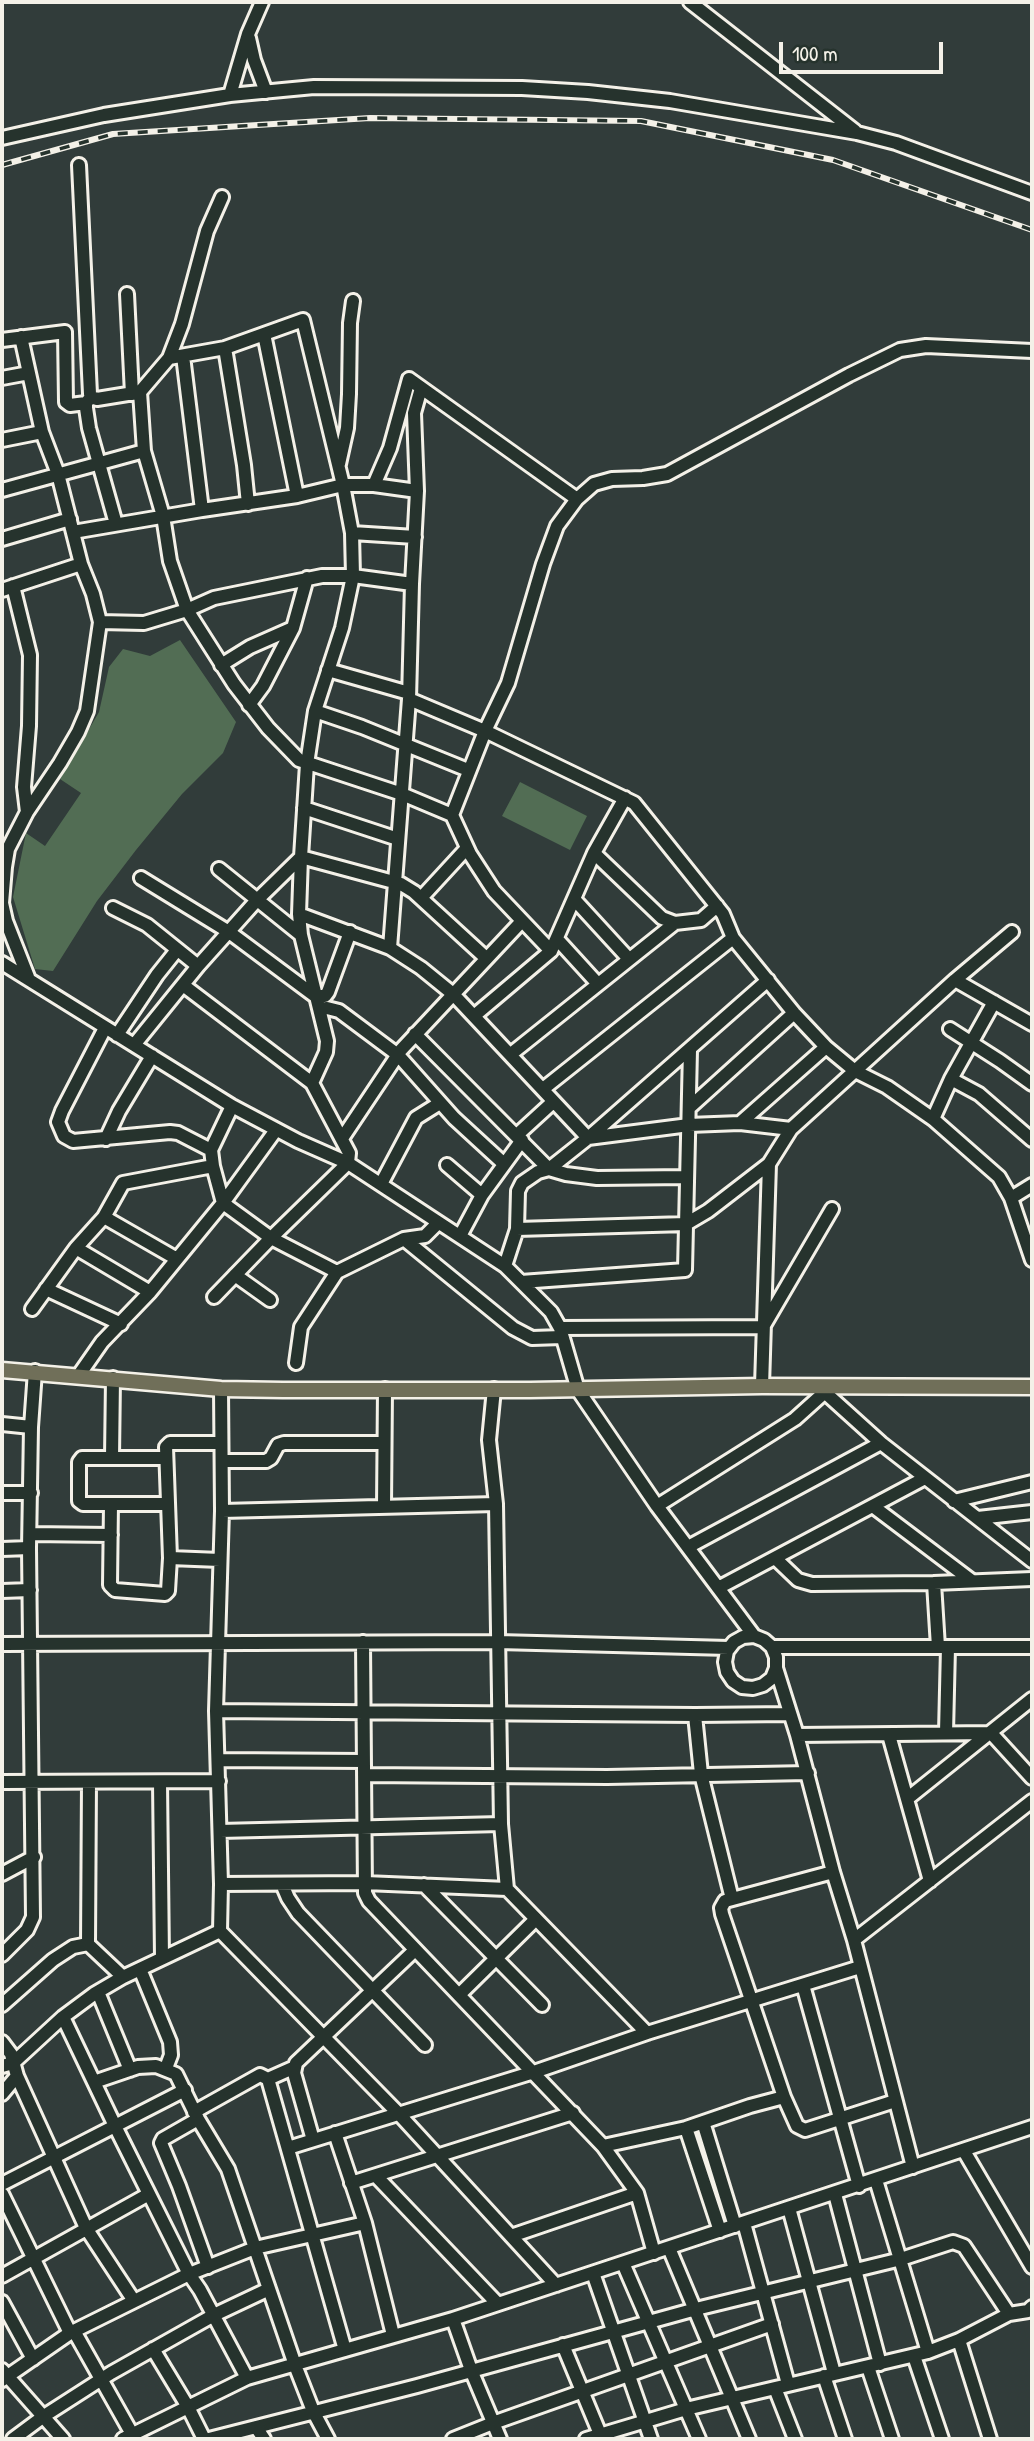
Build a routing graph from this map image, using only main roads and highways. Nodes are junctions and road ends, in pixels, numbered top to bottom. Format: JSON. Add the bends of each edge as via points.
{"nodes":[{"id":1,"x":2,"y":1370,"type":"edge"},
{"id":2,"x":1032,"y":1387,"type":"edge"}],
"edges":[{"from":1,"to":2,"type":"main road","via":[[221,1389]]}]}
